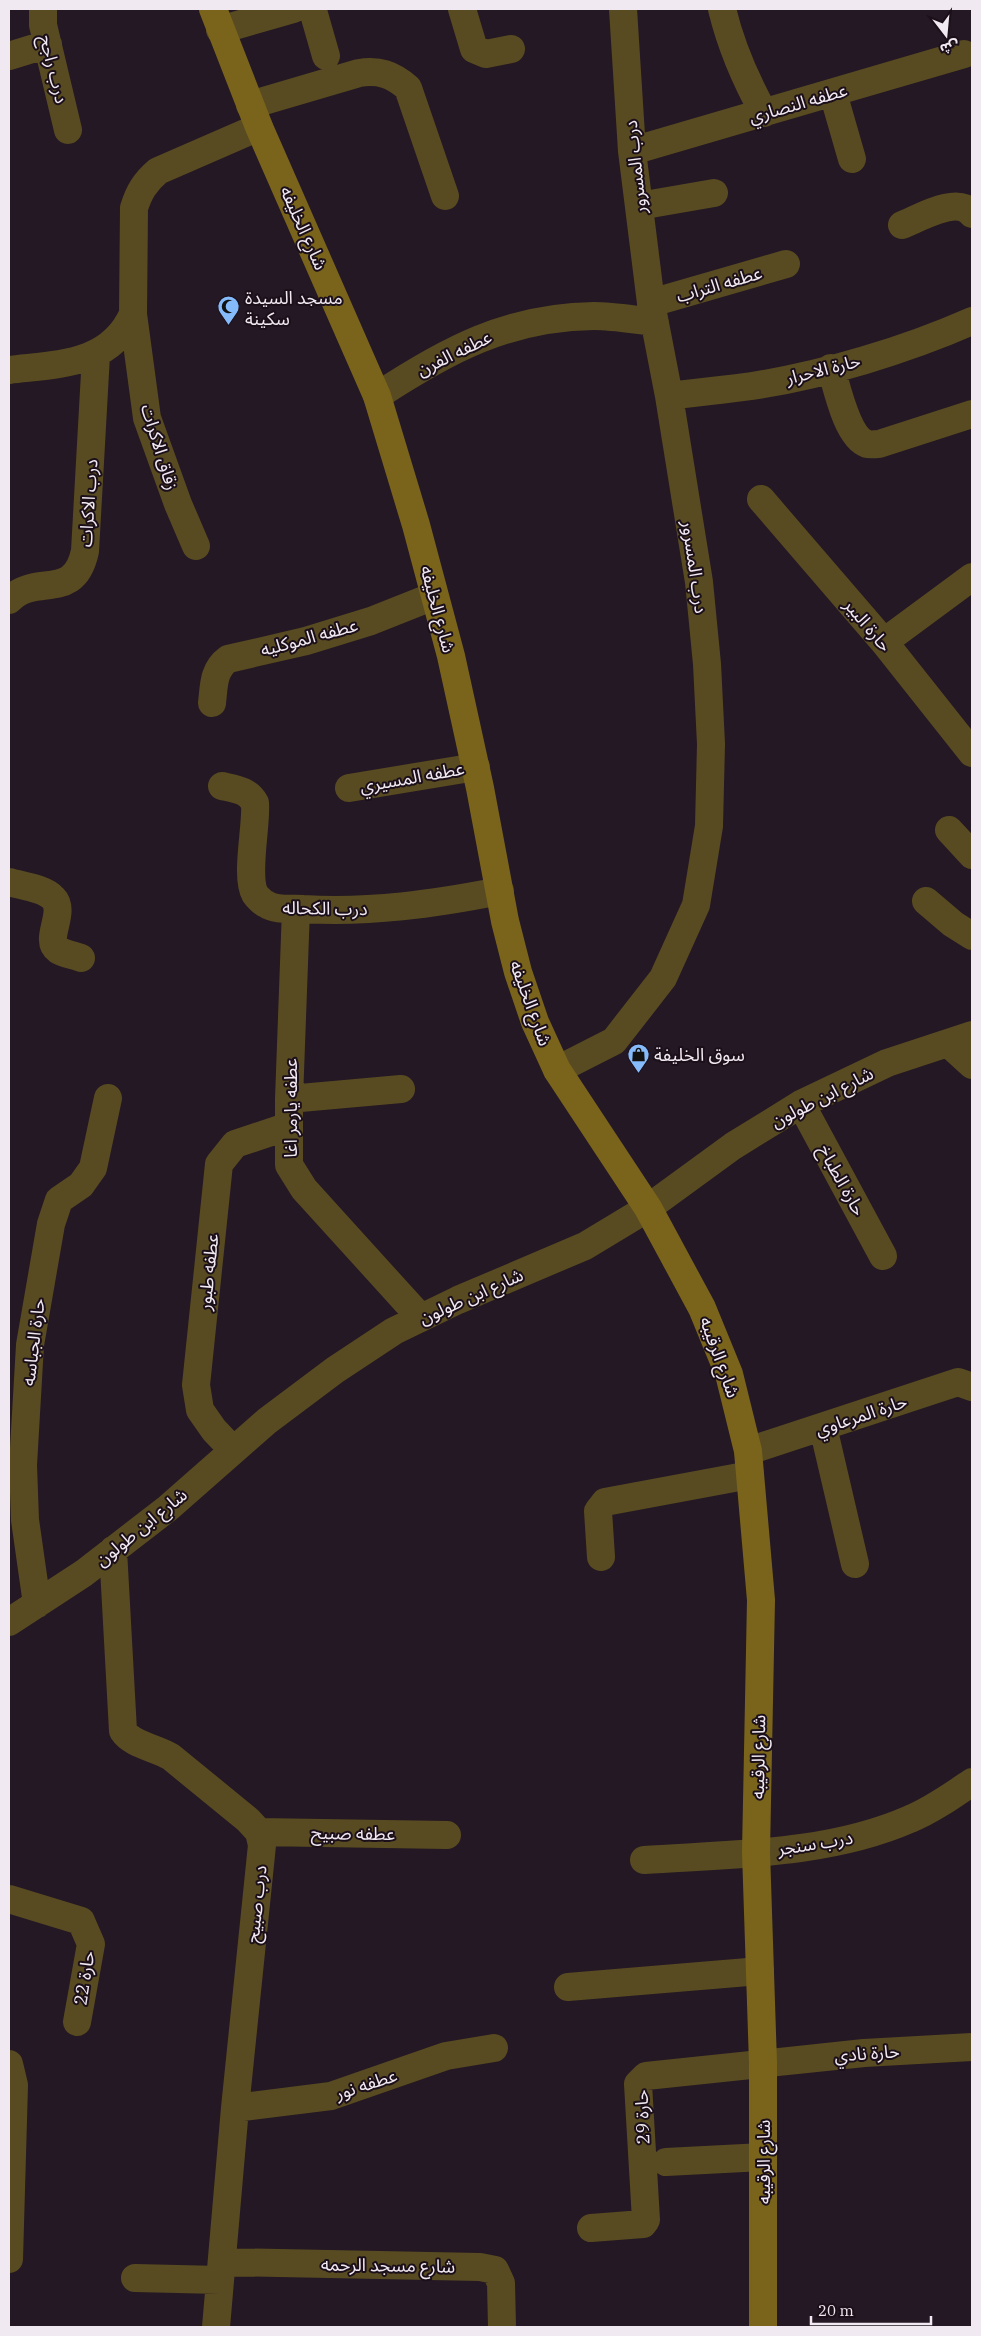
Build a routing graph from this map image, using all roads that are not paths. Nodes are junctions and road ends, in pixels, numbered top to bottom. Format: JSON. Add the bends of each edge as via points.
{"nodes":[{"id":1,"x":43,"y":9,"type":"edge"},
{"id":2,"x":293,"y":9,"type":"edge"},
{"id":3,"x":308,"y":9,"type":"edge"},
{"id":4,"x":462,"y":9,"type":"edge"},
{"id":5,"x":624,"y":9,"type":"edge"},
{"id":6,"x":722,"y":9,"type":"edge"},
{"id":7,"x":216,"y":20,"type":"edge"},
{"id":8,"x":48,"y":44,"type":"junction"},
{"id":9,"x":511,"y":49,"type":"dead end"},
{"id":10,"x":964,"y":54,"type":"dead end"},
{"id":11,"x":9,"y":56,"type":"edge"},
{"id":12,"x":326,"y":56,"type":"dead end"},
{"id":13,"x":833,"y":93,"type":"junction"},
{"id":14,"x":764,"y":113,"type":"junction"},
{"id":15,"x":255,"y":116,"type":"junction"},
{"id":16,"x":68,"y":130,"type":"dead end"},
{"id":17,"x":632,"y":151,"type":"junction"},
{"id":18,"x":852,"y":160,"type":"dead end"},
{"id":19,"x":714,"y":193,"type":"dead end"},
{"id":20,"x":445,"y":196,"type":"dead end"},
{"id":21,"x":639,"y":206,"type":"junction"},
{"id":22,"x":972,"y":214,"type":"edge"},
{"id":23,"x":902,"y":225,"type":"dead end"},
{"id":24,"x":786,"y":264,"type":"dead end"},
{"id":25,"x":653,"y":313,"type":"junction"},
{"id":26,"x":133,"y":314,"type":"junction"},
{"id":27,"x":972,"y":321,"type":"edge"},
{"id":28,"x":96,"y":355,"type":"junction"},
{"id":29,"x":831,"y":368,"type":"junction"},
{"id":30,"x":9,"y":370,"type":"edge"},
{"id":31,"x":377,"y":396,"type":"junction"},
{"id":32,"x":669,"y":396,"type":"junction"},
{"id":33,"x":972,"y":414,"type":"edge"},
{"id":34,"x":761,"y":499,"type":"dead end"},
{"id":35,"x":196,"y":546,"type":"dead end"},
{"id":36,"x":972,"y":577,"type":"edge"},
{"id":37,"x":434,"y":596,"type":"junction"},
{"id":38,"x":9,"y":600,"type":"edge"},
{"id":39,"x":884,"y":642,"type":"junction"},
{"id":40,"x":212,"y":703,"type":"dead end"},
{"id":41,"x":972,"y":753,"type":"edge"},
{"id":42,"x":476,"y":767,"type":"junction"},
{"id":43,"x":222,"y":786,"type":"dead end"},
{"id":44,"x":349,"y":788,"type":"dead end"},
{"id":45,"x":950,"y":830,"type":"dead end"},
{"id":46,"x":972,"y":856,"type":"edge"},
{"id":47,"x":9,"y":882,"type":"edge"},
{"id":48,"x":500,"y":890,"type":"junction"},
{"id":49,"x":926,"y":901,"type":"dead end"},
{"id":50,"x":296,"y":909,"type":"junction"},
{"id":51,"x":972,"y":936,"type":"edge"},
{"id":52,"x":81,"y":958,"type":"dead end"},
{"id":53,"x":961,"y":1039,"type":"edge"},
{"id":54,"x":972,"y":1065,"type":"edge"},
{"id":55,"x":557,"y":1070,"type":"junction"},
{"id":56,"x":401,"y":1089,"type":"dead end"},
{"id":57,"x":108,"y":1098,"type":"dead end"},
{"id":58,"x":289,"y":1099,"type":"junction"},
{"id":59,"x":800,"y":1104,"type":"junction"},
{"id":60,"x":289,"y":1126,"type":"junction"},
{"id":61,"x":648,"y":1208,"type":"junction"},
{"id":62,"x":883,"y":1256,"type":"dead end"},
{"id":63,"x":421,"y":1318,"type":"junction"},
{"id":64,"x":972,"y":1388,"type":"edge"},
{"id":65,"x":823,"y":1427,"type":"junction"},
{"id":66,"x":233,"y":1450,"type":"junction"},
{"id":67,"x":749,"y":1463,"type":"junction"},
{"id":68,"x":113,"y":1550,"type":"junction"},
{"id":69,"x":601,"y":1557,"type":"dead end"},
{"id":70,"x":855,"y":1564,"type":"dead end"},
{"id":71,"x":37,"y":1604,"type":"junction"},
{"id":72,"x":9,"y":1622,"type":"edge"},
{"id":73,"x":972,"y":1782,"type":"edge"},
{"id":74,"x":259,"y":1832,"type":"junction"},
{"id":75,"x":447,"y":1835,"type":"dead end"},
{"id":76,"x":756,"y":1852,"type":"junction"},
{"id":77,"x":644,"y":1860,"type":"dead end"},
{"id":78,"x":9,"y":1899,"type":"edge"},
{"id":79,"x":760,"y":1970,"type":"junction"},
{"id":80,"x":568,"y":1987,"type":"dead end"},
{"id":81,"x":77,"y":2022,"type":"dead end"},
{"id":82,"x":972,"y":2047,"type":"edge"},
{"id":83,"x":494,"y":2048,"type":"dead end"},
{"id":84,"x":763,"y":2063,"type":"junction"},
{"id":85,"x":9,"y":2064,"type":"edge"},
{"id":86,"x":235,"y":2108,"type":"junction"},
{"id":87,"x":763,"y":2157,"type":"junction"},
{"id":88,"x":666,"y":2162,"type":"dead end"},
{"id":89,"x":591,"y":2228,"type":"dead end"},
{"id":90,"x":9,"y":2260,"type":"edge"},
{"id":91,"x":221,"y":2271,"type":"junction"},
{"id":92,"x":135,"y":2278,"type":"dead end"},
{"id":93,"x":216,"y":2327,"type":"edge"},
{"id":94,"x":502,"y":2327,"type":"edge"},
{"id":95,"x":763,"y":2327,"type":"edge"}],
"edges":[{"from":1,"to":8,"type":"street","name":"درب راجح"},
{"from":2,"to":7,"type":"street"},
{"from":3,"to":12,"type":"street","via":[[314,14]]},
{"from":4,"to":9,"type":"street","via":[[474,49],[486,54]]},
{"from":5,"to":17,"type":"street","name":"درب المسرور"},
{"from":6,"to":14,"type":"street","via":[[731,43]]},
{"from":7,"to":15,"type":"street","name":"شارع الخليفه"},
{"from":8,"to":11,"type":"street"},
{"from":8,"to":16,"type":"street","name":"درب راجح"},
{"from":10,"to":13,"type":"street","name":"عطفه النصاري"},
{"from":13,"to":14,"type":"street","name":"عطفه النصاري"},
{"from":13,"to":18,"type":"street"},
{"from":14,"to":17,"type":"street","name":"عطفه النصاري"},
{"from":15,"to":20,"type":"street","name":"زقاق الاكرات","via":[[359,74],[385,73],[408,88]]},
{"from":15,"to":26,"type":"street","name":"زقاق الاكرات","via":[[146,181],[134,208]]},
{"from":15,"to":31,"type":"street","name":"شارع الخليفه"},
{"from":17,"to":21,"type":"street","name":"درب المسرور"},
{"from":19,"to":21,"type":"street"},
{"from":21,"to":25,"type":"street","name":"درب المسرور"},
{"from":22,"to":23,"type":"street","via":[[962,206],[953,206]]},
{"from":24,"to":25,"type":"street","name":"عطفه التراب"},
{"from":25,"to":31,"type":"street","name":"عطفه الفرن","via":[[534,322],[474,339],[419,368]]},
{"from":25,"to":32,"type":"street","name":"درب المسرور"},
{"from":26,"to":28,"type":"street","via":[[126,330]]},
{"from":26,"to":35,"type":"street","name":"زقاق الاكرات","via":[[147,418],[174,496]]},
{"from":27,"to":29,"type":"street","name":"حارة الاحرار","via":[[898,349]]},
{"from":28,"to":30,"type":"street"},
{"from":28,"to":38,"type":"street","name":"درب الاكرات","via":[[82,568],[74,578],[15,593]]},
{"from":29,"to":32,"type":"street","name":"حارة الاحرار","via":[[754,386]]},
{"from":29,"to":33,"type":"street","via":[[851,429],[867,444],[879,444]]},
{"from":31,"to":37,"type":"street","name":"شارع الخليفه"},
{"from":32,"to":55,"type":"street","name":"درب المسرور","via":[[699,582],[707,664],[711,744],[709,826],[696,905],[663,978],[614,1041]]},
{"from":34,"to":39,"type":"street","name":"حارة البير"},
{"from":36,"to":39,"type":"street"},
{"from":37,"to":40,"type":"street","name":"عطفه الموكليه","via":[[316,638],[228,659],[216,672]]},
{"from":37,"to":42,"type":"street","name":"شارع الخليفه"},
{"from":39,"to":41,"type":"street","name":"حارة البير"},
{"from":42,"to":44,"type":"street","name":"عطفه المسيري"},
{"from":42,"to":48,"type":"street","name":"شارع الخليفه"},
{"from":43,"to":50,"type":"street","name":"درب الكحاله","via":[[246,792],[255,803],[251,879],[255,893],[265,904]]},
{"from":45,"to":46,"type":"street"},
{"from":47,"to":52,"type":"street","via":[[53,898],[59,908],[53,936],[55,946]]},
{"from":48,"to":50,"type":"street","name":"درب الكحاله","via":[[445,902],[389,908]]},
{"from":48,"to":55,"type":"street","name":"شارع الخليفه","via":[[518,972],[535,1022]]},
{"from":49,"to":51,"type":"street"},
{"from":50,"to":58,"type":"street","name":"عطفه يارمر اغا"},
{"from":53,"to":54,"type":"street"},
{"from":53,"to":59,"type":"street","name":"شارع ابن طولون","via":[[887,1063]]},
{"from":55,"to":61,"type":"street","name":"شارع الخليفه"},
{"from":56,"to":58,"type":"street"},
{"from":57,"to":71,"type":"street","name":"حارة الجباسه","via":[[93,1168],[81,1185],[59,1200],[51,1224],[30,1345],[23,1465],[25,1520]]},
{"from":58,"to":60,"type":"street","name":"عطفه يارمر اغا"},
{"from":59,"to":61,"type":"street","name":"شارع ابن طولون","via":[[733,1146]]},
{"from":59,"to":62,"type":"street","name":"حارة الطباخ"},
{"from":60,"to":63,"type":"street","name":"عطفه يارمر اغا","via":[[289,1165],[304,1189]]},
{"from":60,"to":66,"type":"street","name":"عطفه طبور","via":[[235,1144],[218,1164],[196,1385],[200,1410]]},
{"from":61,"to":63,"type":"street","name":"شارع ابن طولون","via":[[585,1246]]},
{"from":61,"to":67,"type":"street","name":"شارع الرقيبه","via":[[702,1308],[729,1374]]},
{"from":63,"to":66,"type":"street","name":"شارع ابن طولون","via":[[394,1331],[335,1370],[267,1420]]},
{"from":64,"to":65,"type":"street","name":"حارة المرعاوي","via":[[958,1382]]},
{"from":65,"to":67,"type":"street","name":"حارة المرعاوي"},
{"from":65,"to":70,"type":"street"},
{"from":66,"to":68,"type":"street","name":"شارع ابن طولون","via":[[168,1508]]},
{"from":67,"to":69,"type":"street","name":"حارة المرعاوي","via":[[605,1502],[598,1511]]},
{"from":67,"to":76,"type":"street","name":"شارع الرقيبه","via":[[761,1600]]},
{"from":68,"to":71,"type":"street","name":"شارع ابن طولون"},
{"from":68,"to":74,"type":"street","via":[[123,1731],[127,1737],[171,1757]]},
{"from":71,"to":72,"type":"street","name":"شارع ابن طولون"},
{"from":73,"to":76,"type":"street","name":"درب سنجر","via":[[912,1818],[871,1834],[830,1843]]},
{"from":74,"to":75,"type":"street","name":"عطفه صبيح"},
{"from":74,"to":86,"type":"street","name":"درب صبيح","via":[[262,1845]]},
{"from":76,"to":77,"type":"street","name":"درب سنجر"},
{"from":76,"to":79,"type":"street","name":"شارع الرقيبه"},
{"from":78,"to":81,"type":"street","name":"حارة 22","via":[[81,1921],[91,1944]]},
{"from":79,"to":80,"type":"street"},
{"from":79,"to":84,"type":"street","name":"شارع الرقيبه"},
{"from":82,"to":84,"type":"street","name":"حارة نادي"},
{"from":83,"to":86,"type":"street","name":"عطفه نور","via":[[446,2056],[331,2096]]},
{"from":84,"to":87,"type":"street","name":"شارع الرقيبه"},
{"from":84,"to":89,"type":"street","name":"حارة 29","via":[[646,2076],[638,2084],[646,2220],[643,2224]]},
{"from":85,"to":90,"type":"street","via":[[14,2085]]},
{"from":86,"to":91,"type":"street","name":"درب صبيح"},
{"from":87,"to":88,"type":"street"},
{"from":87,"to":95,"type":"street","name":"شارع الرقيبه"},
{"from":91,"to":92,"type":"street"},
{"from":91,"to":93,"type":"street","name":"درب صبيح"},
{"from":91,"to":94,"type":"street","name":"شارع مسجد الرحمه","via":[[480,2267],[494,2270],[501,2283]]}]}
